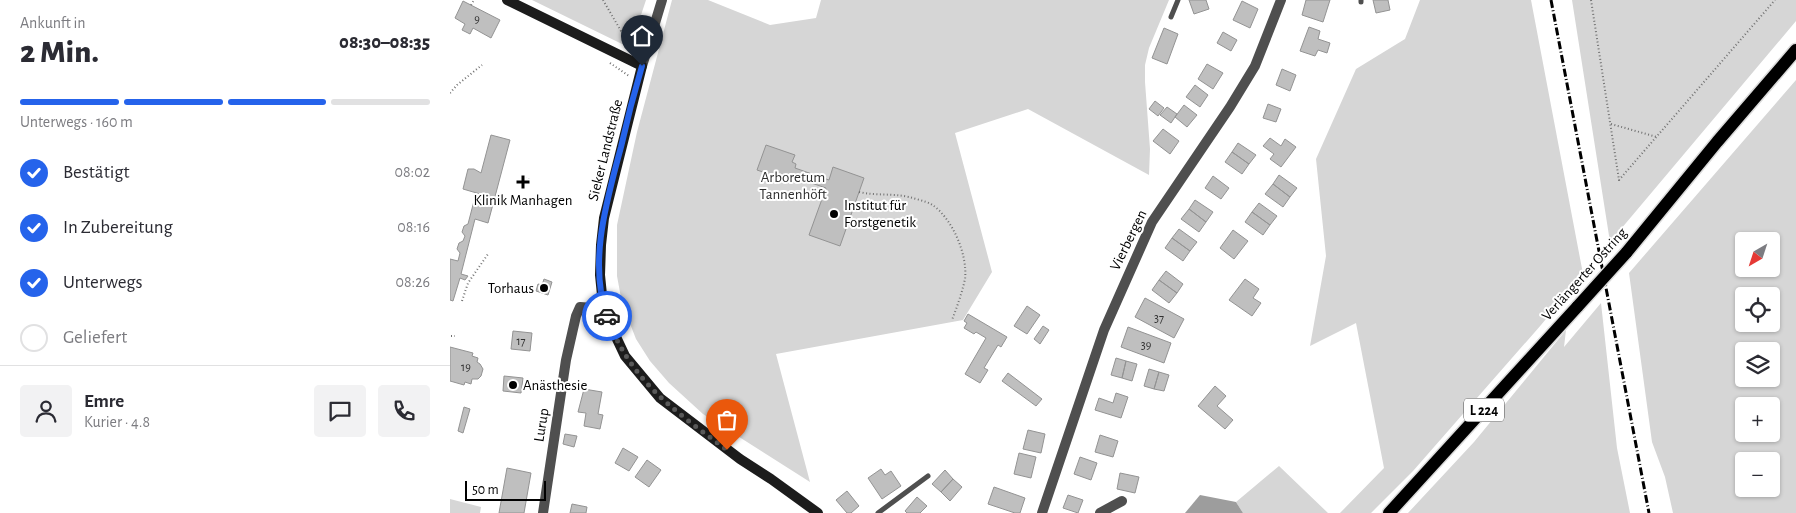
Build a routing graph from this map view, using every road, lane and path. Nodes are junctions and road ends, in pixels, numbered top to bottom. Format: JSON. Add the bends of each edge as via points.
{"nodes":[{"id":1,"x":474,"y":0,"type":"edge"},
{"id":2,"x":507,"y":0,"type":"edge"},
{"id":3,"x":603,"y":0,"type":"edge"},
{"id":4,"x":662,"y":0,"type":"edge"},
{"id":5,"x":1178,"y":0,"type":"edge"},
{"id":6,"x":1281,"y":0,"type":"edge"},
{"id":7,"x":1591,"y":0,"type":"edge"},
{"id":8,"x":1774,"y":0,"type":"edge"},
{"id":9,"x":472,"y":5,"type":"dead end"},
{"id":10,"x":1171,"y":17,"type":"dead end"},
{"id":11,"x":1796,"y":50,"type":"edge"},
{"id":12,"x":482,"y":65,"type":"dead end"},
{"id":13,"x":637,"y":65,"type":"junction"},
{"id":14,"x":450,"y":94,"type":"edge"},
{"id":15,"x":1610,"y":124,"type":"junction"},
{"id":16,"x":1657,"y":137,"type":"junction"},
{"id":17,"x":525,"y":178,"type":"dead end"},
{"id":18,"x":530,"y":180,"type":"dead end"},
{"id":19,"x":859,"y":192,"type":"dead end"},
{"id":20,"x":488,"y":254,"type":"dead end"},
{"id":21,"x":462,"y":301,"type":"dead end"},
{"id":22,"x":603,"y":305,"type":"junction"},
{"id":23,"x":952,"y":320,"type":"dead end"},
{"id":24,"x":451,"y":336,"type":"edge"},
{"id":25,"x":455,"y":336,"type":"dead end"},
{"id":26,"x":928,"y":476,"type":"dead end"},
{"id":27,"x":1122,"y":501,"type":"dead end"},
{"id":28,"x":543,"y":513,"type":"edge"},
{"id":29,"x":818,"y":513,"type":"edge"},
{"id":30,"x":878,"y":513,"type":"edge"},
{"id":31,"x":1042,"y":513,"type":"edge"},
{"id":32,"x":1100,"y":513,"type":"edge"},
{"id":33,"x":1389,"y":513,"type":"edge"}],
"edges":[{"from":1,"to":9,"type":"path"},
{"from":2,"to":13,"type":"main road"},
{"from":3,"to":13,"type":"path","via":[[635,55]]},
{"from":4,"to":13,"type":"street","name":"Sieker Landstraße"},
{"from":5,"to":10,"type":"lane"},
{"from":6,"to":31,"type":"street","name":"Vierbergen","via":[[1255,66],[1152,222],[1104,330]]},
{"from":7,"to":15,"type":"path"},
{"from":8,"to":16,"type":"path"},
{"from":11,"to":33,"type":"main road","name":"Verlängerter Ostring","number":"L 224","bridge":true,"via":[[1626,253]]},
{"from":12,"to":14,"type":"path"},
{"from":13,"to":22,"type":"main road","name":"Sieker Landstraße","via":[[604,218],[600,261]]},
{"from":15,"to":16,"type":"path"},
{"from":15,"to":16,"type":"path","via":[[1619,180]]},
{"from":17,"to":18,"type":"path"},
{"from":19,"to":23,"type":"path","via":[[874,196],[888,193],[910,197],[930,204],[946,217],[959,243],[965,278]]},
{"from":20,"to":21,"type":"path","via":[[468,283]]},
{"from":22,"to":28,"type":"street","name":"Lurup","via":[[580,307],[576,316],[566,360]]},
{"from":22,"to":29,"type":"main road","name":"Sieker Landstraße","via":[[625,356],[660,398]]},
{"from":24,"to":25,"type":"path"},
{"from":26,"to":30,"type":"lane"},
{"from":27,"to":32,"type":"street"}]}
